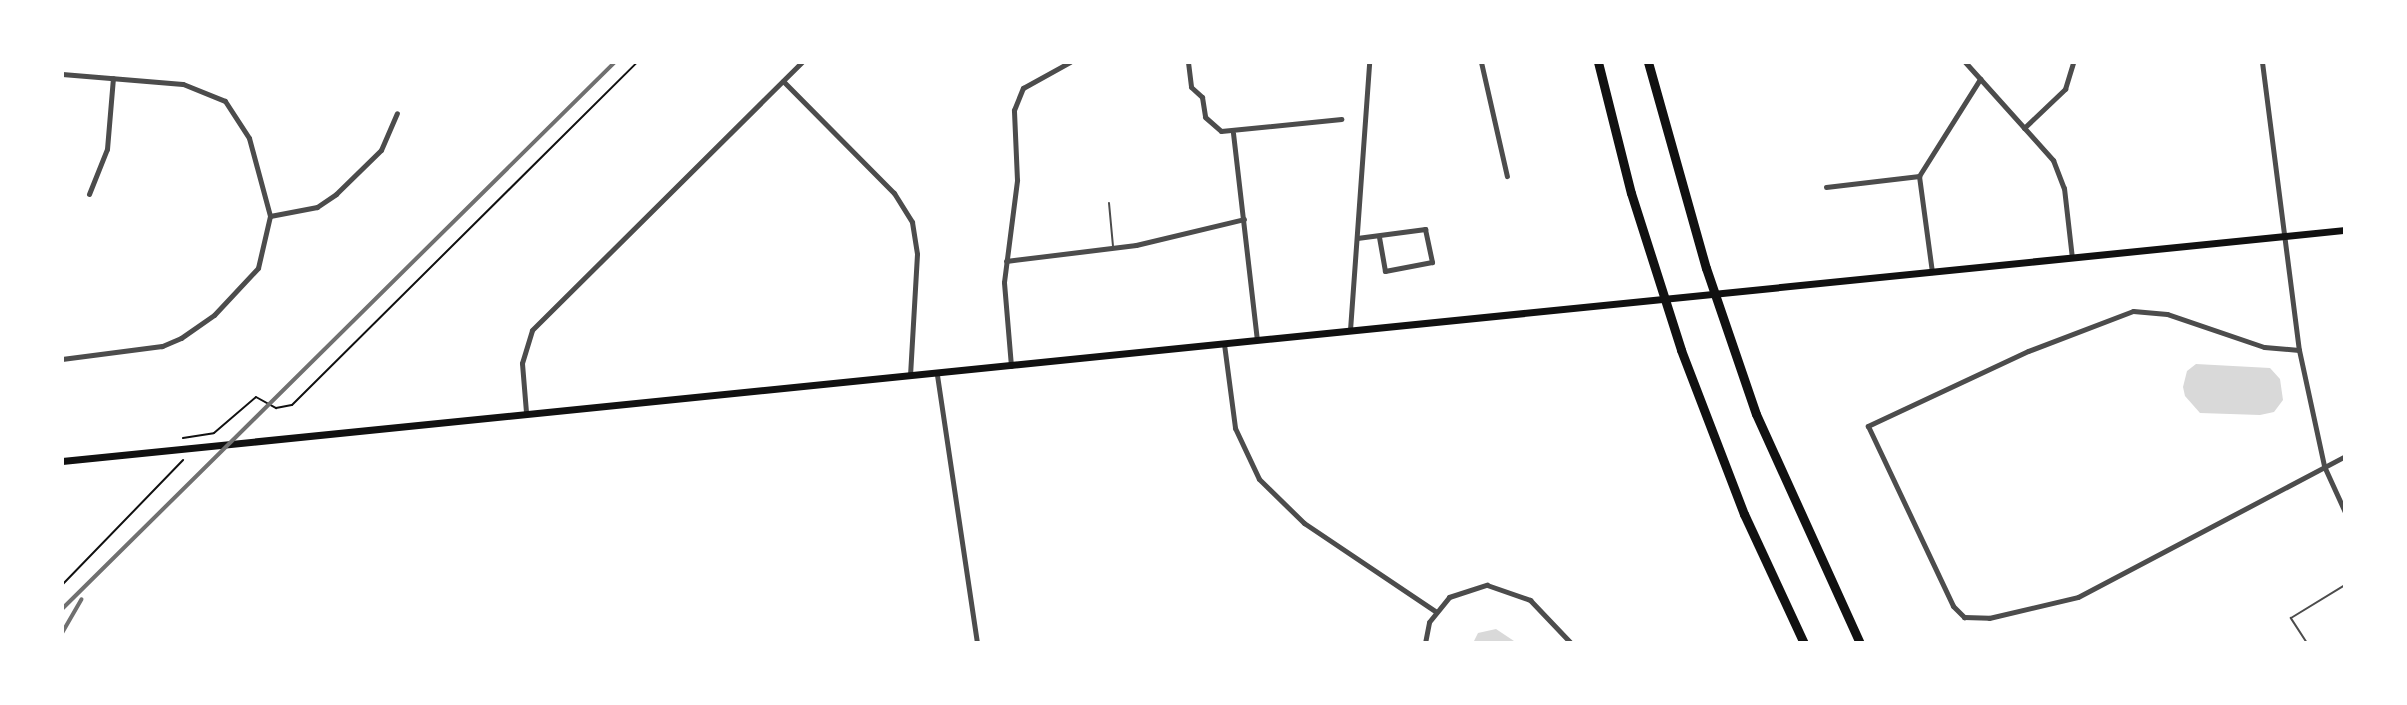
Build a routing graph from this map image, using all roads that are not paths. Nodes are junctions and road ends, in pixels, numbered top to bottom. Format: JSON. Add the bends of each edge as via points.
{"nodes":[{"id":1,"x":802,"y":62,"type":"edge"},
{"id":2,"x":1070,"y":62,"type":"edge"},
{"id":3,"x":1188,"y":62,"type":"edge"},
{"id":4,"x":1369,"y":62,"type":"edge"},
{"id":5,"x":1481,"y":62,"type":"edge"},
{"id":6,"x":1598,"y":62,"type":"edge"},
{"id":7,"x":1648,"y":62,"type":"edge"},
{"id":8,"x":1965,"y":62,"type":"edge"},
{"id":9,"x":2073,"y":62,"type":"edge"},
{"id":10,"x":2262,"y":62,"type":"edge"},
{"id":11,"x":62,"y":74,"type":"edge"},
{"id":12,"x":113,"y":78,"type":"junction"},
{"id":13,"x":1980,"y":79,"type":"junction"},
{"id":14,"x":783,"y":81,"type":"junction"},
{"id":15,"x":397,"y":113,"type":"dead end"},
{"id":16,"x":1341,"y":119,"type":"dead end"},
{"id":17,"x":2024,"y":128,"type":"junction"},
{"id":18,"x":1233,"y":133,"type":"junction"},
{"id":19,"x":1507,"y":176,"type":"dead end"},
{"id":20,"x":1919,"y":176,"type":"junction"},
{"id":21,"x":1826,"y":187,"type":"dead end"},
{"id":22,"x":89,"y":194,"type":"dead end"},
{"id":23,"x":1109,"y":203,"type":"dead end"},
{"id":24,"x":270,"y":216,"type":"junction"},
{"id":25,"x":1244,"y":219,"type":"junction"},
{"id":26,"x":2345,"y":230,"type":"edge"},
{"id":27,"x":2286,"y":237,"type":"junction"},
{"id":28,"x":1357,"y":238,"type":"junction"},
{"id":29,"x":1379,"y":238,"type":"junction"},
{"id":30,"x":1114,"y":248,"type":"junction"},
{"id":31,"x":2072,"y":259,"type":"junction"},
{"id":32,"x":1005,"y":261,"type":"junction"},
{"id":33,"x":1932,"y":273,"type":"junction"},
{"id":34,"x":1350,"y":330,"type":"junction"},
{"id":35,"x":1257,"y":340,"type":"junction"},
{"id":36,"x":1224,"y":344,"type":"junction"},
{"id":37,"x":2299,"y":350,"type":"junction"},
{"id":38,"x":62,"y":359,"type":"edge"},
{"id":39,"x":1011,"y":367,"type":"junction"},
{"id":40,"x":937,"y":375,"type":"junction"},
{"id":41,"x":910,"y":377,"type":"junction"},
{"id":42,"x":526,"y":412,"type":"junction"},
{"id":43,"x":2345,"y":456,"type":"edge"},
{"id":44,"x":62,"y":461,"type":"edge"},
{"id":45,"x":2324,"y":466,"type":"junction"},
{"id":46,"x":2345,"y":512,"type":"edge"},
{"id":47,"x":2345,"y":585,"type":"edge"},
{"id":48,"x":1435,"y":611,"type":"junction"},
{"id":49,"x":977,"y":643,"type":"edge"},
{"id":50,"x":1425,"y":643,"type":"edge"},
{"id":51,"x":1571,"y":643,"type":"edge"},
{"id":52,"x":1804,"y":643,"type":"edge"},
{"id":53,"x":1860,"y":643,"type":"edge"},
{"id":54,"x":2307,"y":643,"type":"edge"}],
"edges":[{"from":1,"to":14,"type":"street"},
{"from":2,"to":32,"type":"street","via":[[1017,95],[1017,180]]},
{"from":3,"to":18,"type":"street","via":[[1191,87],[1202,97],[1205,117],[1221,131]]},
{"from":4,"to":28,"type":"street"},
{"from":5,"to":19,"type":"street"},
{"from":6,"to":52,"type":"highway","via":[[1631,193],[1681,350],[1744,514]]},
{"from":7,"to":53,"type":"highway","via":[[1702,254],[1756,414]]},
{"from":8,"to":13,"type":"street"},
{"from":9,"to":17,"type":"street","via":[[2065,89]]},
{"from":10,"to":27,"type":"street"},
{"from":11,"to":12,"type":"street"},
{"from":12,"to":22,"type":"street","via":[[107,149]]},
{"from":12,"to":24,"type":"street","via":[[196,86],[225,101],[249,138]]},
{"from":13,"to":17,"type":"street"},
{"from":13,"to":20,"type":"street"},
{"from":14,"to":41,"type":"street","via":[[894,193],[912,222],[917,254]]},
{"from":14,"to":42,"type":"street","via":[[532,330],[522,363]]},
{"from":15,"to":24,"type":"street","via":[[381,150],[336,194],[300,212]]},
{"from":16,"to":18,"type":"street"},
{"from":17,"to":31,"type":"street","via":[[2060,173]]},
{"from":18,"to":25,"type":"street"},
{"from":20,"to":21,"type":"street"},
{"from":20,"to":33,"type":"street"},
{"from":23,"to":30,"type":"lane"},
{"from":24,"to":38,"type":"street","via":[[258,268],[214,315],[181,338],[162,346]]},
{"from":25,"to":30,"type":"street"},
{"from":25,"to":35,"type":"street"},
{"from":26,"to":27,"type":"main road"},
{"from":27,"to":31,"type":"main road"},
{"from":27,"to":37,"type":"street"},
{"from":28,"to":29,"type":"street"},
{"from":28,"to":34,"type":"street"},
{"from":29,"to":29,"type":"street","via":[[1425,229],[1432,262],[1385,271]]},
{"from":30,"to":32,"type":"street"},
{"from":31,"to":33,"type":"main road"},
{"from":32,"to":39,"type":"street"},
{"from":33,"to":34,"type":"main road"},
{"from":34,"to":35,"type":"main road"},
{"from":35,"to":36,"type":"main road"},
{"from":36,"to":39,"type":"main road"},
{"from":36,"to":48,"type":"street","via":[[1235,428],[1259,479],[1304,523]]},
{"from":37,"to":45,"type":"street"},
{"from":37,"to":45,"type":"street","via":[[2264,347],[2167,314],[2133,311],[2028,351],[1868,426],[1953,606],[1964,617],[1989,618],[2078,597],[2211,531],[2241,508]]},
{"from":39,"to":40,"type":"main road"},
{"from":40,"to":41,"type":"main road"},
{"from":40,"to":49,"type":"street"},
{"from":41,"to":42,"type":"main road"},
{"from":42,"to":44,"type":"main road"},
{"from":43,"to":45,"type":"street"},
{"from":45,"to":46,"type":"street"},
{"from":47,"to":54,"type":"lane","via":[[2291,618]]},
{"from":48,"to":50,"type":"street"},
{"from":48,"to":51,"type":"street","via":[[1460,590],[1503,586],[1530,600]]}]}
